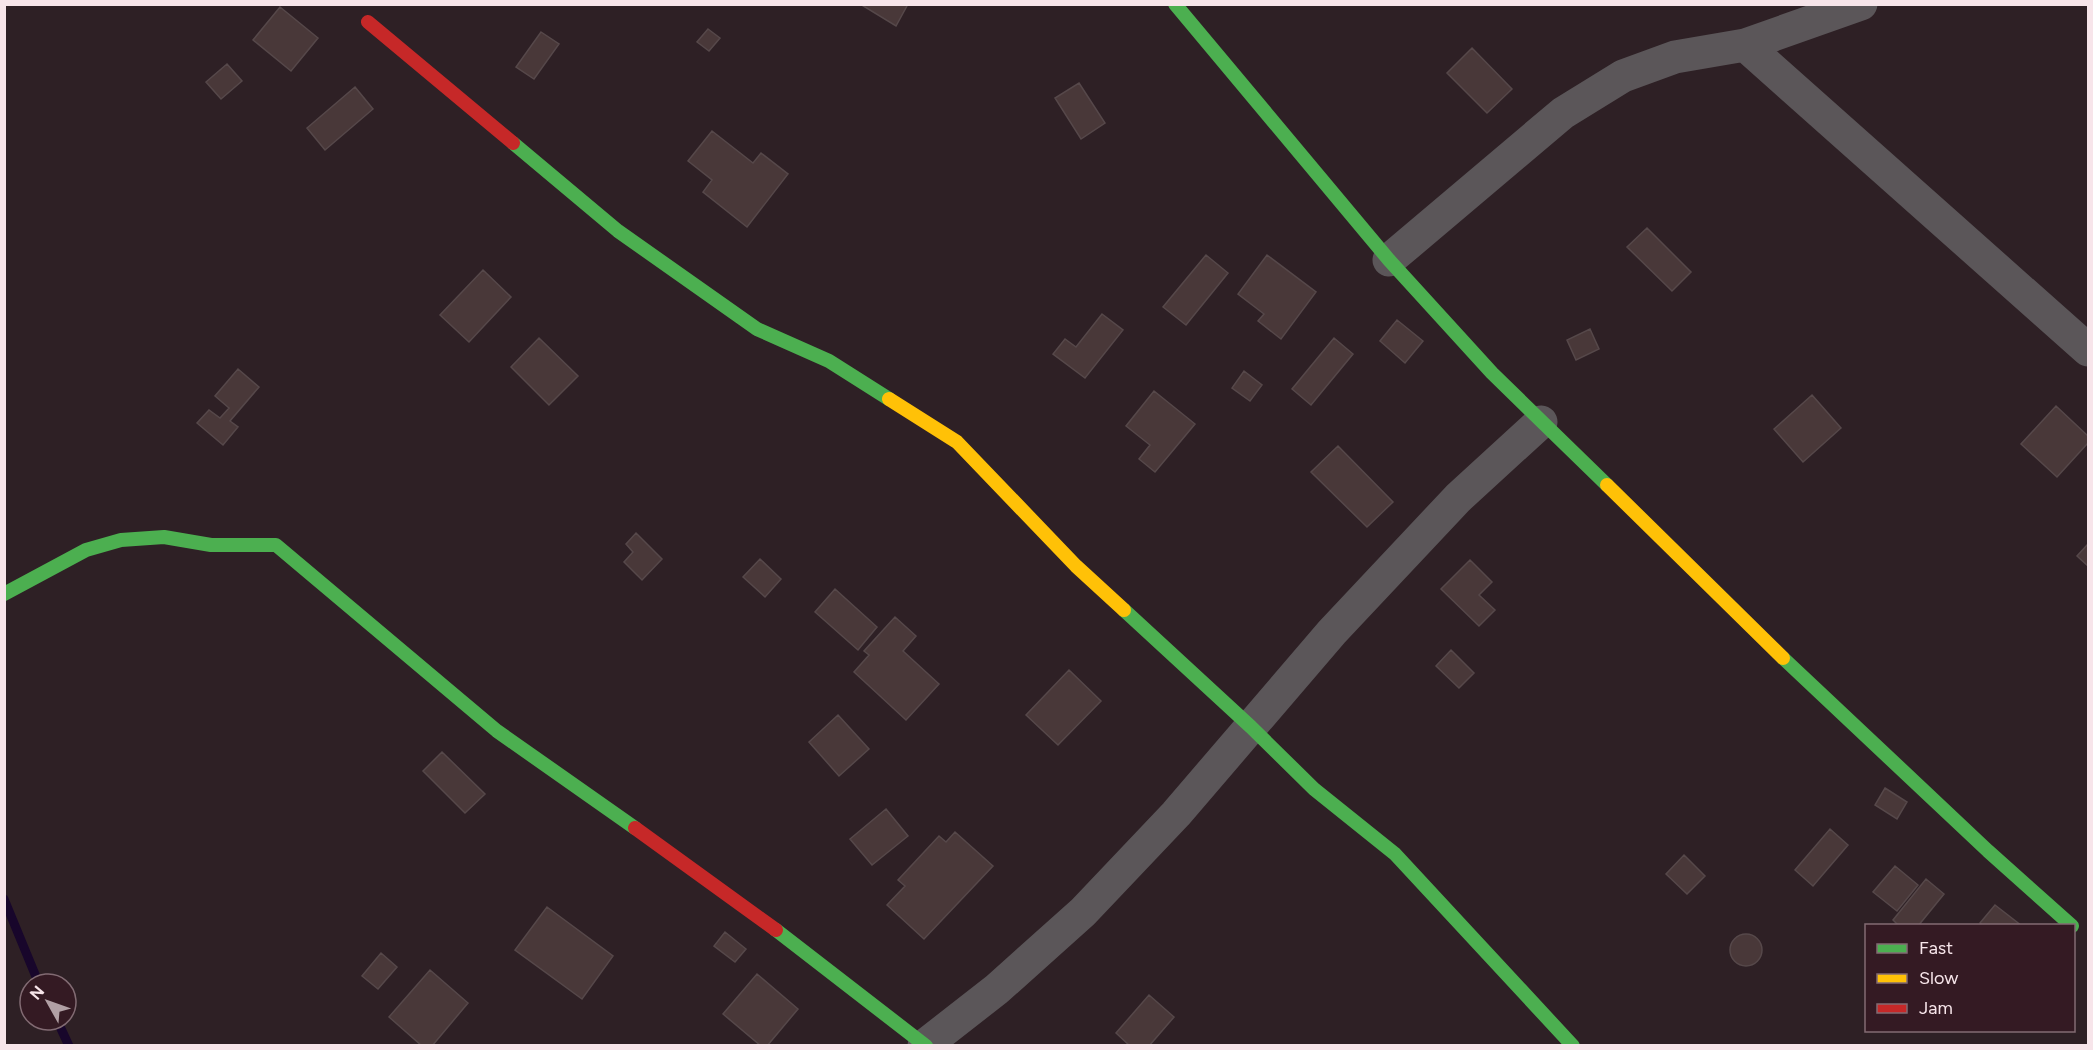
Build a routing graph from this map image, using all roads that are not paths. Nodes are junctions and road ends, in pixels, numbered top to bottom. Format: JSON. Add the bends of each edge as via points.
{"nodes":[{"id":1,"x":1175,"y":4,"type":"edge"},
{"id":2,"x":1861,"y":4,"type":"edge"},
{"id":3,"x":368,"y":22,"type":"dead end"},
{"id":4,"x":1745,"y":45,"type":"junction"},
{"id":5,"x":1389,"y":260,"type":"junction"},
{"id":6,"x":2088,"y":350,"type":"edge"},
{"id":7,"x":1541,"y":422,"type":"junction"},
{"id":8,"x":4,"y":594,"type":"edge"},
{"id":9,"x":1251,"y":728,"type":"junction"},
{"id":10,"x":2071,"y":924,"type":"edge"},
{"id":11,"x":2075,"y":928,"type":"edge"},
{"id":12,"x":2088,"y":940,"type":"edge"},
{"id":13,"x":925,"y":1045,"type":"edge"},
{"id":14,"x":1574,"y":1046,"type":"edge"}],
"edges":[{"from":1,"to":5,"type":"street"},
{"from":2,"to":4,"type":"street"},
{"from":3,"to":9,"type":"street","via":[[627,238],[757,329],[829,361],[957,442],[1076,567]]},
{"from":4,"to":5,"type":"street","via":[[1675,57],[1623,76],[1563,113]]},
{"from":4,"to":6,"type":"street"},
{"from":5,"to":7,"type":"street"},
{"from":7,"to":9,"type":"street","via":[[1458,498],[1332,632]]},
{"from":7,"to":10,"type":"street","via":[[1779,654]]},
{"from":8,"to":13,"type":"street","via":[[86,550],[121,540],[164,537],[211,545],[276,545],[496,730],[749,909]]},
{"from":9,"to":13,"type":"street","via":[[1083,912],[997,989]]},
{"from":9,"to":14,"type":"street","via":[[1314,789],[1395,854]]},
{"from":11,"to":12,"type":"street"}]}
